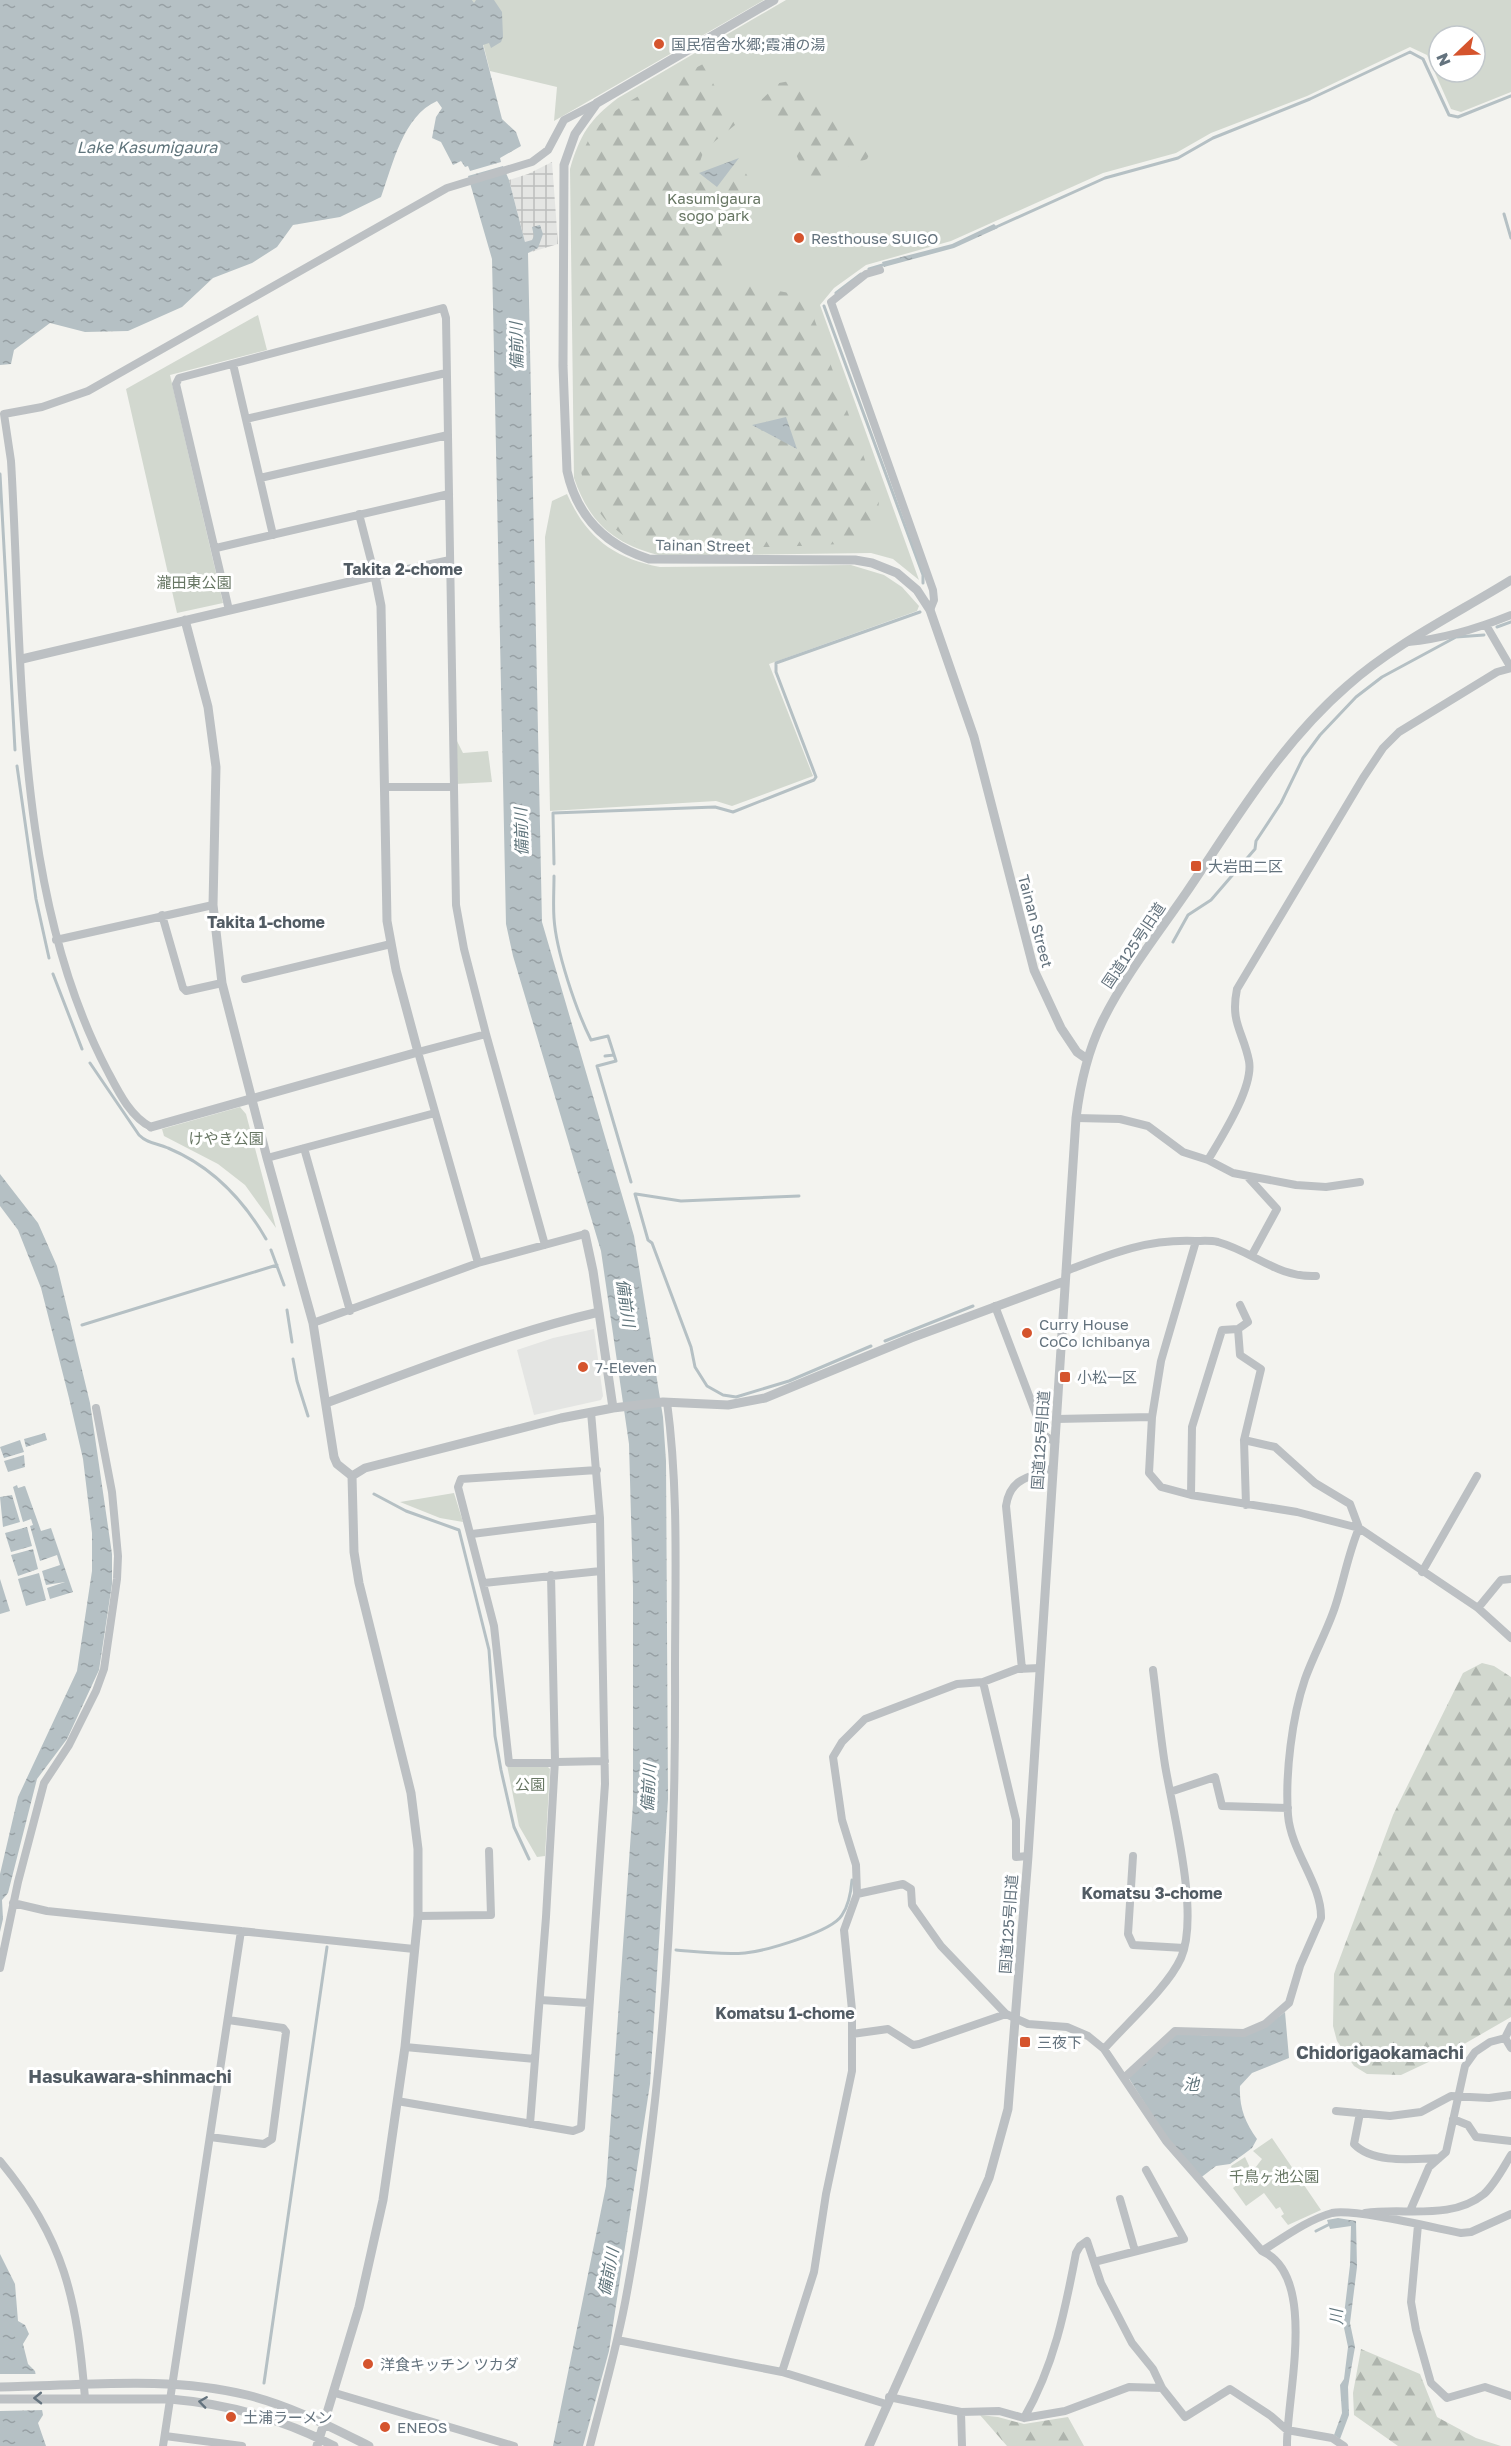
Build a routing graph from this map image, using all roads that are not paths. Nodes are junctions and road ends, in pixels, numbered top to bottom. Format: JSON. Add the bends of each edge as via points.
{"nodes":[{"id":1,"x":774,"y":0,"type":"edge"},
{"id":2,"x":597,"y":103,"type":"junction"},
{"id":3,"x":880,"y":270,"type":"dead end"},
{"id":4,"x":233,"y":364,"type":"junction"},
{"id":5,"x":446,"y":373,"type":"junction"},
{"id":6,"x":246,"y":419,"type":"junction"},
{"id":7,"x":448,"y":435,"type":"junction"},
{"id":8,"x":260,"y":478,"type":"junction"},
{"id":9,"x":449,"y":494,"type":"junction"},
{"id":10,"x":359,"y":514,"type":"junction"},
{"id":11,"x":273,"y":535,"type":"junction"},
{"id":12,"x":216,"y":548,"type":"junction"},
{"id":13,"x":450,"y":560,"type":"junction"},
{"id":14,"x":375,"y":576,"type":"junction"},
{"id":15,"x":1511,"y":580,"type":"edge"},
{"id":16,"x":230,"y":610,"type":"junction"},
{"id":17,"x":930,"y":610,"type":"junction"},
{"id":18,"x":1511,"y":615,"type":"edge"},
{"id":19,"x":185,"y":620,"type":"junction"},
{"id":20,"x":1485,"y":625,"type":"junction"},
{"id":21,"x":1408,"y":642,"type":"junction"},
{"id":22,"x":21,"y":659,"type":"junction"},
{"id":23,"x":1511,"y":668,"type":"edge"},
{"id":24,"x":384,"y":787,"type":"junction"},
{"id":25,"x":453,"y":787,"type":"junction"},
{"id":26,"x":213,"y":905,"type":"junction"},
{"id":27,"x":162,"y":915,"type":"junction"},
{"id":28,"x":56,"y":939,"type":"junction"},
{"id":29,"x":391,"y":944,"type":"junction"},
{"id":30,"x":245,"y":980,"type":"dead end"},
{"id":31,"x":222,"y":983,"type":"junction"},
{"id":32,"x":486,"y":1034,"type":"junction"},
{"id":33,"x":418,"y":1052,"type":"junction"},
{"id":34,"x":1087,"y":1059,"type":"junction"},
{"id":35,"x":251,"y":1098,"type":"junction"},
{"id":36,"x":435,"y":1113,"type":"junction"},
{"id":37,"x":1076,"y":1118,"type":"junction"},
{"id":38,"x":151,"y":1127,"type":"joint"},
{"id":39,"x":304,"y":1148,"type":"junction"},
{"id":40,"x":267,"y":1158,"type":"junction"},
{"id":41,"x":1208,"y":1160,"type":"junction"},
{"id":42,"x":1247,"y":1176,"type":"junction"},
{"id":43,"x":1360,"y":1182,"type":"dead end"},
{"id":44,"x":585,"y":1234,"type":"joint"},
{"id":45,"x":1196,"y":1241,"type":"junction"},
{"id":46,"x":544,"y":1245,"type":"junction"},
{"id":47,"x":1252,"y":1255,"type":"junction"},
{"id":48,"x":478,"y":1263,"type":"junction"},
{"id":49,"x":1065,"y":1276,"type":"junction"},
{"id":50,"x":1316,"y":1276,"type":"dead end"},
{"id":51,"x":1240,"y":1305,"type":"dead end"},
{"id":52,"x":995,"y":1306,"type":"junction"},
{"id":53,"x":350,"y":1311,"type":"junction"},
{"id":54,"x":599,"y":1312,"type":"junction"},
{"id":55,"x":313,"y":1323,"type":"junction"},
{"id":56,"x":1238,"y":1329,"type":"junction"},
{"id":57,"x":665,"y":1402,"type":"junction"},
{"id":58,"x":326,"y":1403,"type":"junction"},
{"id":59,"x":616,"y":1407,"type":"junction"},
{"id":60,"x":96,"y":1408,"type":"dead end"},
{"id":61,"x":591,"y":1412,"type":"junction"},
{"id":62,"x":1152,"y":1417,"type":"junction"},
{"id":63,"x":1056,"y":1419,"type":"junction"},
{"id":64,"x":1244,"y":1440,"type":"junction"},
{"id":65,"x":1054,"y":1442,"type":"junction"},
{"id":66,"x":1053,"y":1468,"type":"junction"},
{"id":67,"x":597,"y":1470,"type":"junction"},
{"id":68,"x":352,"y":1476,"type":"junction"},
{"id":69,"x":1478,"y":1476,"type":"dead end"},
{"id":70,"x":1191,"y":1495,"type":"junction"},
{"id":71,"x":1246,"y":1505,"type":"junction"},
{"id":72,"x":600,"y":1518,"type":"junction"},
{"id":73,"x":1359,"y":1528,"type":"junction"},
{"id":74,"x":472,"y":1534,"type":"junction"},
{"id":75,"x":601,"y":1571,"type":"junction"},
{"id":76,"x":1422,"y":1572,"type":"junction"},
{"id":77,"x":550,"y":1575,"type":"junction"},
{"id":78,"x":1511,"y":1579,"type":"edge"},
{"id":79,"x":484,"y":1583,"type":"junction"},
{"id":80,"x":1478,"y":1608,"type":"junction"},
{"id":81,"x":1511,"y":1638,"type":"edge"},
{"id":82,"x":1040,"y":1668,"type":"junction"},
{"id":83,"x":1022,"y":1669,"type":"junction"},
{"id":84,"x":1153,"y":1670,"type":"dead end"},
{"id":85,"x":983,"y":1682,"type":"junction"},
{"id":86,"x":555,"y":1760,"type":"junction"},
{"id":87,"x":605,"y":1761,"type":"junction"},
{"id":88,"x":1170,"y":1792,"type":"junction"},
{"id":89,"x":1288,"y":1808,"type":"junction"},
{"id":90,"x":489,"y":1851,"type":"dead end"},
{"id":91,"x":1029,"y":1856,"type":"junction"},
{"id":92,"x":1133,"y":1856,"type":"dead end"},
{"id":93,"x":857,"y":1894,"type":"junction"},
{"id":94,"x":13,"y":1903,"type":"junction"},
{"id":95,"x":418,"y":1916,"type":"junction"},
{"id":96,"x":241,"y":1931,"type":"junction"},
{"id":97,"x":1184,"y":1947,"type":"junction"},
{"id":98,"x":414,"y":1949,"type":"junction"},
{"id":99,"x":0,"y":1968,"type":"edge"},
{"id":100,"x":540,"y":2000,"type":"junction"},
{"id":101,"x":589,"y":2003,"type":"junction"},
{"id":102,"x":1006,"y":2014,"type":"junction"},
{"id":103,"x":1016,"y":2019,"type":"junction"},
{"id":104,"x":228,"y":2020,"type":"junction"},
{"id":105,"x":1511,"y":2026,"type":"edge"},
{"id":106,"x":852,"y":2034,"type":"junction"},
{"id":107,"x":1505,"y":2038,"type":"junction"},
{"id":108,"x":405,"y":2047,"type":"junction"},
{"id":109,"x":1511,"y":2048,"type":"edge"},
{"id":110,"x":1104,"y":2049,"type":"junction"},
{"id":111,"x":536,"y":2059,"type":"junction"},
{"id":112,"x":1125,"y":2077,"type":"junction"},
{"id":113,"x":1511,"y":2095,"type":"edge"},
{"id":114,"x":1458,"y":2096,"type":"junction"},
{"id":115,"x":397,"y":2102,"type":"junction"},
{"id":116,"x":1336,"y":2111,"type":"dead end"},
{"id":117,"x":1360,"y":2113,"type":"junction"},
{"id":118,"x":1453,"y":2119,"type":"junction"},
{"id":119,"x":530,"y":2124,"type":"junction"},
{"id":120,"x":210,"y":2137,"type":"junction"},
{"id":121,"x":1511,"y":2141,"type":"edge"},
{"id":122,"x":1511,"y":2155,"type":"edge"},
{"id":123,"x":1439,"y":2158,"type":"junction"},
{"id":124,"x":0,"y":2161,"type":"edge"},
{"id":125,"x":1146,"y":2170,"type":"dead end"},
{"id":126,"x":1120,"y":2199,"type":"dead end"},
{"id":127,"x":1410,"y":2211,"type":"junction"},
{"id":128,"x":1357,"y":2214,"type":"junction"},
{"id":129,"x":1511,"y":2214,"type":"edge"},
{"id":130,"x":1418,"y":2225,"type":"junction"},
{"id":131,"x":1135,"y":2251,"type":"junction"},
{"id":132,"x":1262,"y":2251,"type":"junction"},
{"id":133,"x":1094,"y":2262,"type":"junction"},
{"id":134,"x":617,"y":2340,"type":"junction"},
{"id":135,"x":782,"y":2372,"type":"junction"},
{"id":136,"x":172,"y":2384,"type":"junction"},
{"id":137,"x":84,"y":2385,"type":"junction"},
{"id":138,"x":0,"y":2387,"type":"edge"},
{"id":139,"x":1162,"y":2388,"type":"junction"},
{"id":140,"x":335,"y":2392,"type":"junction"},
{"id":141,"x":1511,"y":2396,"type":"edge"},
{"id":142,"x":80,"y":2398,"type":"junction"},
{"id":143,"x":170,"y":2398,"type":"junction"},
{"id":144,"x":0,"y":2399,"type":"edge"},
{"id":145,"x":888,"y":2401,"type":"junction"},
{"id":146,"x":961,"y":2412,"type":"junction"},
{"id":147,"x":1024,"y":2418,"type":"junction"},
{"id":148,"x":323,"y":2422,"type":"junction"},
{"id":149,"x":1287,"y":2430,"type":"junction"},
{"id":150,"x":165,"y":2436,"type":"junction"},
{"id":151,"x":318,"y":2442,"type":"edge"},
{"id":152,"x":164,"y":2446,"type":"edge"},
{"id":153,"x":242,"y":2446,"type":"edge"},
{"id":154,"x":334,"y":2446,"type":"edge"},
{"id":155,"x":369,"y":2446,"type":"edge"},
{"id":156,"x":514,"y":2446,"type":"edge"},
{"id":157,"x":590,"y":2446,"type":"edge"},
{"id":158,"x":869,"y":2446,"type":"edge"},
{"id":159,"x":962,"y":2446,"type":"edge"},
{"id":160,"x":1287,"y":2446,"type":"edge"},
{"id":161,"x":1344,"y":2446,"type":"edge"}],
"edges":[{"from":1,"to":2,"type":"street","name":"Tainan Street"},
{"from":2,"to":17,"type":"street","name":"Tainan Street","via":[[575,134],[564,165],[567,471],[582,513],[615,545],[649,560],[872,562],[906,580]]},
{"from":2,"to":22,"type":"street","via":[[564,120],[542,157],[447,188],[88,391],[42,407],[4,414],[11,461]]},
{"from":3,"to":17,"type":"street","via":[[866,274],[831,302],[933,590]]},
{"from":4,"to":5,"type":"street","via":[[443,308]]},
{"from":4,"to":6,"type":"street"},
{"from":4,"to":12,"type":"street","via":[[179,378],[176,384]]},
{"from":5,"to":6,"type":"street"},
{"from":5,"to":7,"type":"street"},
{"from":6,"to":8,"type":"street"},
{"from":7,"to":8,"type":"street"},
{"from":7,"to":9,"type":"street"},
{"from":8,"to":11,"type":"street"},
{"from":9,"to":10,"type":"street"},
{"from":9,"to":13,"type":"street"},
{"from":10,"to":11,"type":"street"},
{"from":10,"to":14,"type":"street"},
{"from":11,"to":12,"type":"street"},
{"from":12,"to":16,"type":"street"},
{"from":13,"to":14,"type":"street"},
{"from":13,"to":25,"type":"street"},
{"from":14,"to":16,"type":"street"},
{"from":14,"to":24,"type":"street","via":[[381,606]]},
{"from":15,"to":21,"type":"street","name":"国道125号旧道"},
{"from":16,"to":19,"type":"street"},
{"from":17,"to":34,"type":"street","name":"Tainan Street","via":[[974,737],[1034,970],[1061,1028],[1077,1052]]},
{"from":18,"to":20,"type":"street"},
{"from":19,"to":22,"type":"street"},
{"from":19,"to":26,"type":"street","via":[[208,707],[216,767]]},
{"from":20,"to":21,"type":"street"},
{"from":20,"to":23,"type":"street"},
{"from":21,"to":34,"type":"street","name":"国道125号旧道","via":[[1347,686],[1308,723],[1273,765],[1115,999]]},
{"from":22,"to":28,"type":"street","via":[[33,804]]},
{"from":23,"to":41,"type":"street","via":[[1497,672],[1399,732],[1363,778],[1237,989],[1233,1008],[1250,1070],[1225,1132]]},
{"from":24,"to":25,"type":"street"},
{"from":24,"to":29,"type":"street","via":[[386,905]]},
{"from":25,"to":32,"type":"street","via":[[458,924]]},
{"from":26,"to":27,"type":"street"},
{"from":26,"to":31,"type":"street"},
{"from":27,"to":28,"type":"street"},
{"from":27,"to":31,"type":"street","via":[[183,988],[186,991]]},
{"from":28,"to":38,"type":"street","via":[[72,992],[97,1052],[128,1105]]},
{"from":29,"to":30,"type":"street"},
{"from":29,"to":33,"type":"street"},
{"from":31,"to":35,"type":"street"},
{"from":32,"to":33,"type":"street"},
{"from":32,"to":46,"type":"street"},
{"from":33,"to":35,"type":"street"},
{"from":33,"to":36,"type":"street"},
{"from":34,"to":37,"type":"street","name":"国道125号旧道"},
{"from":35,"to":38,"type":"street"},
{"from":35,"to":40,"type":"street"},
{"from":36,"to":39,"type":"street"},
{"from":36,"to":48,"type":"street"},
{"from":37,"to":41,"type":"street","via":[[1120,1119],[1148,1126],[1183,1152]]},
{"from":37,"to":49,"type":"street","name":"国道125号旧道"},
{"from":39,"to":40,"type":"street"},
{"from":39,"to":53,"type":"street"},
{"from":40,"to":55,"type":"street"},
{"from":41,"to":42,"type":"street"},
{"from":42,"to":43,"type":"street","via":[[1316,1186]]},
{"from":42,"to":47,"type":"street","via":[[1277,1209]]},
{"from":44,"to":46,"type":"street"},
{"from":44,"to":54,"type":"street"},
{"from":45,"to":47,"type":"street","via":[[1216,1242]]},
{"from":45,"to":49,"type":"street","via":[[1145,1244],[1105,1255]]},
{"from":45,"to":62,"type":"street","via":[[1161,1361]]},
{"from":46,"to":48,"type":"street"},
{"from":47,"to":50,"type":"street","via":[[1296,1277]]},
{"from":48,"to":53,"type":"street"},
{"from":49,"to":52,"type":"street"},
{"from":49,"to":63,"type":"street","name":"国道125号旧道"},
{"from":51,"to":56,"type":"street","via":[[1248,1322]]},
{"from":52,"to":57,"type":"street","via":[[765,1398],[728,1405]]},
{"from":52,"to":65,"type":"street","via":[[1044,1435]]},
{"from":53,"to":55,"type":"street"},
{"from":54,"to":58,"type":"street","via":[[509,1336]]},
{"from":54,"to":59,"type":"street"},
{"from":55,"to":58,"type":"street"},
{"from":56,"to":64,"type":"street","via":[[1240,1355],[1261,1369]]},
{"from":56,"to":70,"type":"street","via":[[1221,1330],[1192,1427]]},
{"from":57,"to":59,"type":"street"},
{"from":57,"to":134,"type":"street","via":[[675,1552],[675,1799],[669,1930],[656,2103]]},
{"from":58,"to":68,"type":"street","via":[[334,1457]]},
{"from":59,"to":61,"type":"street"},
{"from":60,"to":94,"type":"street","via":[[112,1492],[118,1556],[104,1669],[69,1745],[45,1783]]},
{"from":61,"to":67,"type":"street"},
{"from":61,"to":68,"type":"street","via":[[365,1468]]},
{"from":62,"to":63,"type":"street"},
{"from":62,"to":70,"type":"street","via":[[1149,1473],[1161,1487]]},
{"from":63,"to":65,"type":"street","name":"国道125号旧道"},
{"from":64,"to":71,"type":"street"},
{"from":64,"to":73,"type":"street","via":[[1275,1447],[1315,1483],[1350,1504]]},
{"from":65,"to":66,"type":"street","name":"国道125号旧道"},
{"from":66,"to":82,"type":"street","name":"国道125号旧道"},
{"from":66,"to":83,"type":"street","via":[[1015,1483],[1008,1492]]},
{"from":67,"to":72,"type":"street"},
{"from":67,"to":74,"type":"street","via":[[461,1479],[458,1487]]},
{"from":68,"to":95,"type":"street","via":[[358,1583],[412,1802],[418,1849]]},
{"from":69,"to":76,"type":"street"},
{"from":70,"to":71,"type":"street"},
{"from":71,"to":73,"type":"street","via":[[1297,1512]]},
{"from":72,"to":74,"type":"street"},
{"from":72,"to":75,"type":"street"},
{"from":73,"to":76,"type":"street"},
{"from":73,"to":89,"type":"street","via":[[1336,1605],[1305,1680],[1292,1742]]},
{"from":74,"to":79,"type":"street"},
{"from":75,"to":77,"type":"street"},
{"from":75,"to":87,"type":"street"},
{"from":76,"to":80,"type":"street"},
{"from":77,"to":79,"type":"street"},
{"from":77,"to":86,"type":"street"},
{"from":78,"to":80,"type":"street","via":[[1501,1580]]},
{"from":79,"to":86,"type":"street","via":[[494,1626],[509,1762]]},
{"from":80,"to":81,"type":"street"},
{"from":82,"to":83,"type":"street"},
{"from":82,"to":91,"type":"street","name":"国道125号旧道"},
{"from":83,"to":85,"type":"street"},
{"from":84,"to":88,"type":"street"},
{"from":85,"to":91,"type":"street","via":[[1016,1820],[1016,1857]]},
{"from":85,"to":93,"type":"street","via":[[957,1684],[865,1719],[837,1750],[833,1757],[842,1820],[856,1865]]},
{"from":86,"to":87,"type":"street"},
{"from":86,"to":100,"type":"street"},
{"from":87,"to":101,"type":"street"},
{"from":88,"to":89,"type":"street","via":[[1215,1777],[1222,1806]]},
{"from":88,"to":97,"type":"street","via":[[1183,1863],[1187,1908]]},
{"from":89,"to":112,"type":"street","via":[[1291,1835],[1321,1905],[1321,1918],[1289,2003],[1264,2024],[1244,2033],[1174,2031]]},
{"from":90,"to":95,"type":"street","via":[[491,1915]]},
{"from":91,"to":103,"type":"street","name":"国道125号旧道"},
{"from":92,"to":97,"type":"street","via":[[1128,1934],[1133,1945]]},
{"from":93,"to":102,"type":"street","via":[[903,1884],[911,1889],[912,1905],[941,1946]]},
{"from":93,"to":106,"type":"street","via":[[844,1930]]},
{"from":94,"to":96,"type":"street","via":[[47,1911]]},
{"from":94,"to":99,"type":"street"},
{"from":95,"to":98,"type":"street"},
{"from":96,"to":98,"type":"street"},
{"from":96,"to":104,"type":"street"},
{"from":97,"to":110,"type":"street","via":[[1171,1975]]},
{"from":98,"to":108,"type":"street"},
{"from":100,"to":101,"type":"street"},
{"from":100,"to":111,"type":"street"},
{"from":101,"to":119,"type":"street","via":[[580,2128],[573,2131]]},
{"from":102,"to":103,"type":"street"},
{"from":102,"to":106,"type":"street","via":[[913,2045],[888,2029]]},
{"from":103,"to":110,"type":"street","via":[[1028,2024],[1066,2027],[1088,2036]]},
{"from":103,"to":145,"type":"street","name":"国道125号旧道","via":[[1011,2091],[996,2159]]},
{"from":104,"to":120,"type":"street"},
{"from":104,"to":120,"type":"street","via":[[283,2028],[286,2032],[272,2139],[264,2144]]},
{"from":105,"to":107,"type":"street"},
{"from":106,"to":135,"type":"street","via":[[851,2080],[814,2272]]},
{"from":107,"to":109,"type":"street"},
{"from":107,"to":114,"type":"street","via":[[1475,2052],[1466,2066]]},
{"from":108,"to":111,"type":"street"},
{"from":108,"to":115,"type":"street"},
{"from":110,"to":112,"type":"street"},
{"from":111,"to":119,"type":"street"},
{"from":112,"to":132,"type":"street","via":[[1166,2141]]},
{"from":113,"to":114,"type":"street"},
{"from":114,"to":117,"type":"street","via":[[1420,2112],[1390,2116]]},
{"from":114,"to":118,"type":"street"},
{"from":115,"to":119,"type":"street"},
{"from":115,"to":140,"type":"street","via":[[376,2234]]},
{"from":116,"to":117,"type":"street"},
{"from":117,"to":123,"type":"street","via":[[1354,2144],[1363,2153],[1399,2159]]},
{"from":118,"to":121,"type":"street","via":[[1468,2125],[1476,2137]]},
{"from":118,"to":123,"type":"street","via":[[1446,2152]]},
{"from":120,"to":136,"type":"street"},
{"from":122,"to":127,"type":"street","via":[[1483,2194],[1456,2207]]},
{"from":123,"to":127,"type":"street","via":[[1429,2167]]},
{"from":124,"to":137,"type":"street","via":[[42,2220],[65,2269],[78,2326]]},
{"from":125,"to":131,"type":"street","via":[[1184,2239]]},
{"from":126,"to":131,"type":"street"},
{"from":127,"to":128,"type":"street"},
{"from":128,"to":130,"type":"street"},
{"from":128,"to":132,"type":"street","via":[[1334,2213]]},
{"from":129,"to":130,"type":"street","via":[[1471,2232]]},
{"from":130,"to":141,"type":"street","via":[[1411,2302],[1431,2383],[1447,2398],[1485,2387]]},
{"from":131,"to":133,"type":"street"},
{"from":132,"to":149,"type":"street","via":[[1271,2255],[1281,2269],[1294,2307],[1296,2338]]},
{"from":133,"to":139,"type":"street","via":[[1132,2343],[1153,2369]]},
{"from":133,"to":147,"type":"street","via":[[1087,2241],[1076,2253],[1053,2353]]},
{"from":134,"to":135,"type":"street"},
{"from":134,"to":157,"type":"street"},
{"from":135,"to":145,"type":"street"},
{"from":136,"to":137,"type":"street"},
{"from":136,"to":143,"type":"street"},
{"from":136,"to":148,"type":"street","via":[[245,2394]]},
{"from":137,"to":138,"type":"street"},
{"from":137,"to":142,"type":"street"},
{"from":139,"to":147,"type":"street","via":[[1129,2387],[1065,2411]]},
{"from":139,"to":149,"type":"street","via":[[1185,2417],[1230,2389]]},
{"from":140,"to":148,"type":"street"},
{"from":140,"to":156,"type":"street"},
{"from":142,"to":143,"type":"street"},
{"from":142,"to":144,"type":"street","one_way":true},
{"from":143,"to":150,"type":"street"},
{"from":151,"to":143,"type":"street","one_way":true,"via":[[243,2409]]},
{"from":145,"to":146,"type":"street"},
{"from":145,"to":158,"type":"street","name":"国道125号旧道"},
{"from":146,"to":147,"type":"street","via":[[999,2411]]},
{"from":146,"to":159,"type":"street"},
{"from":148,"to":151,"type":"street"},
{"from":148,"to":155,"type":"street"},
{"from":149,"to":160,"type":"street"},
{"from":149,"to":161,"type":"street","via":[[1332,2438]]},
{"from":150,"to":152,"type":"street"},
{"from":150,"to":153,"type":"street"},
{"from":151,"to":154,"type":"street"}]}
